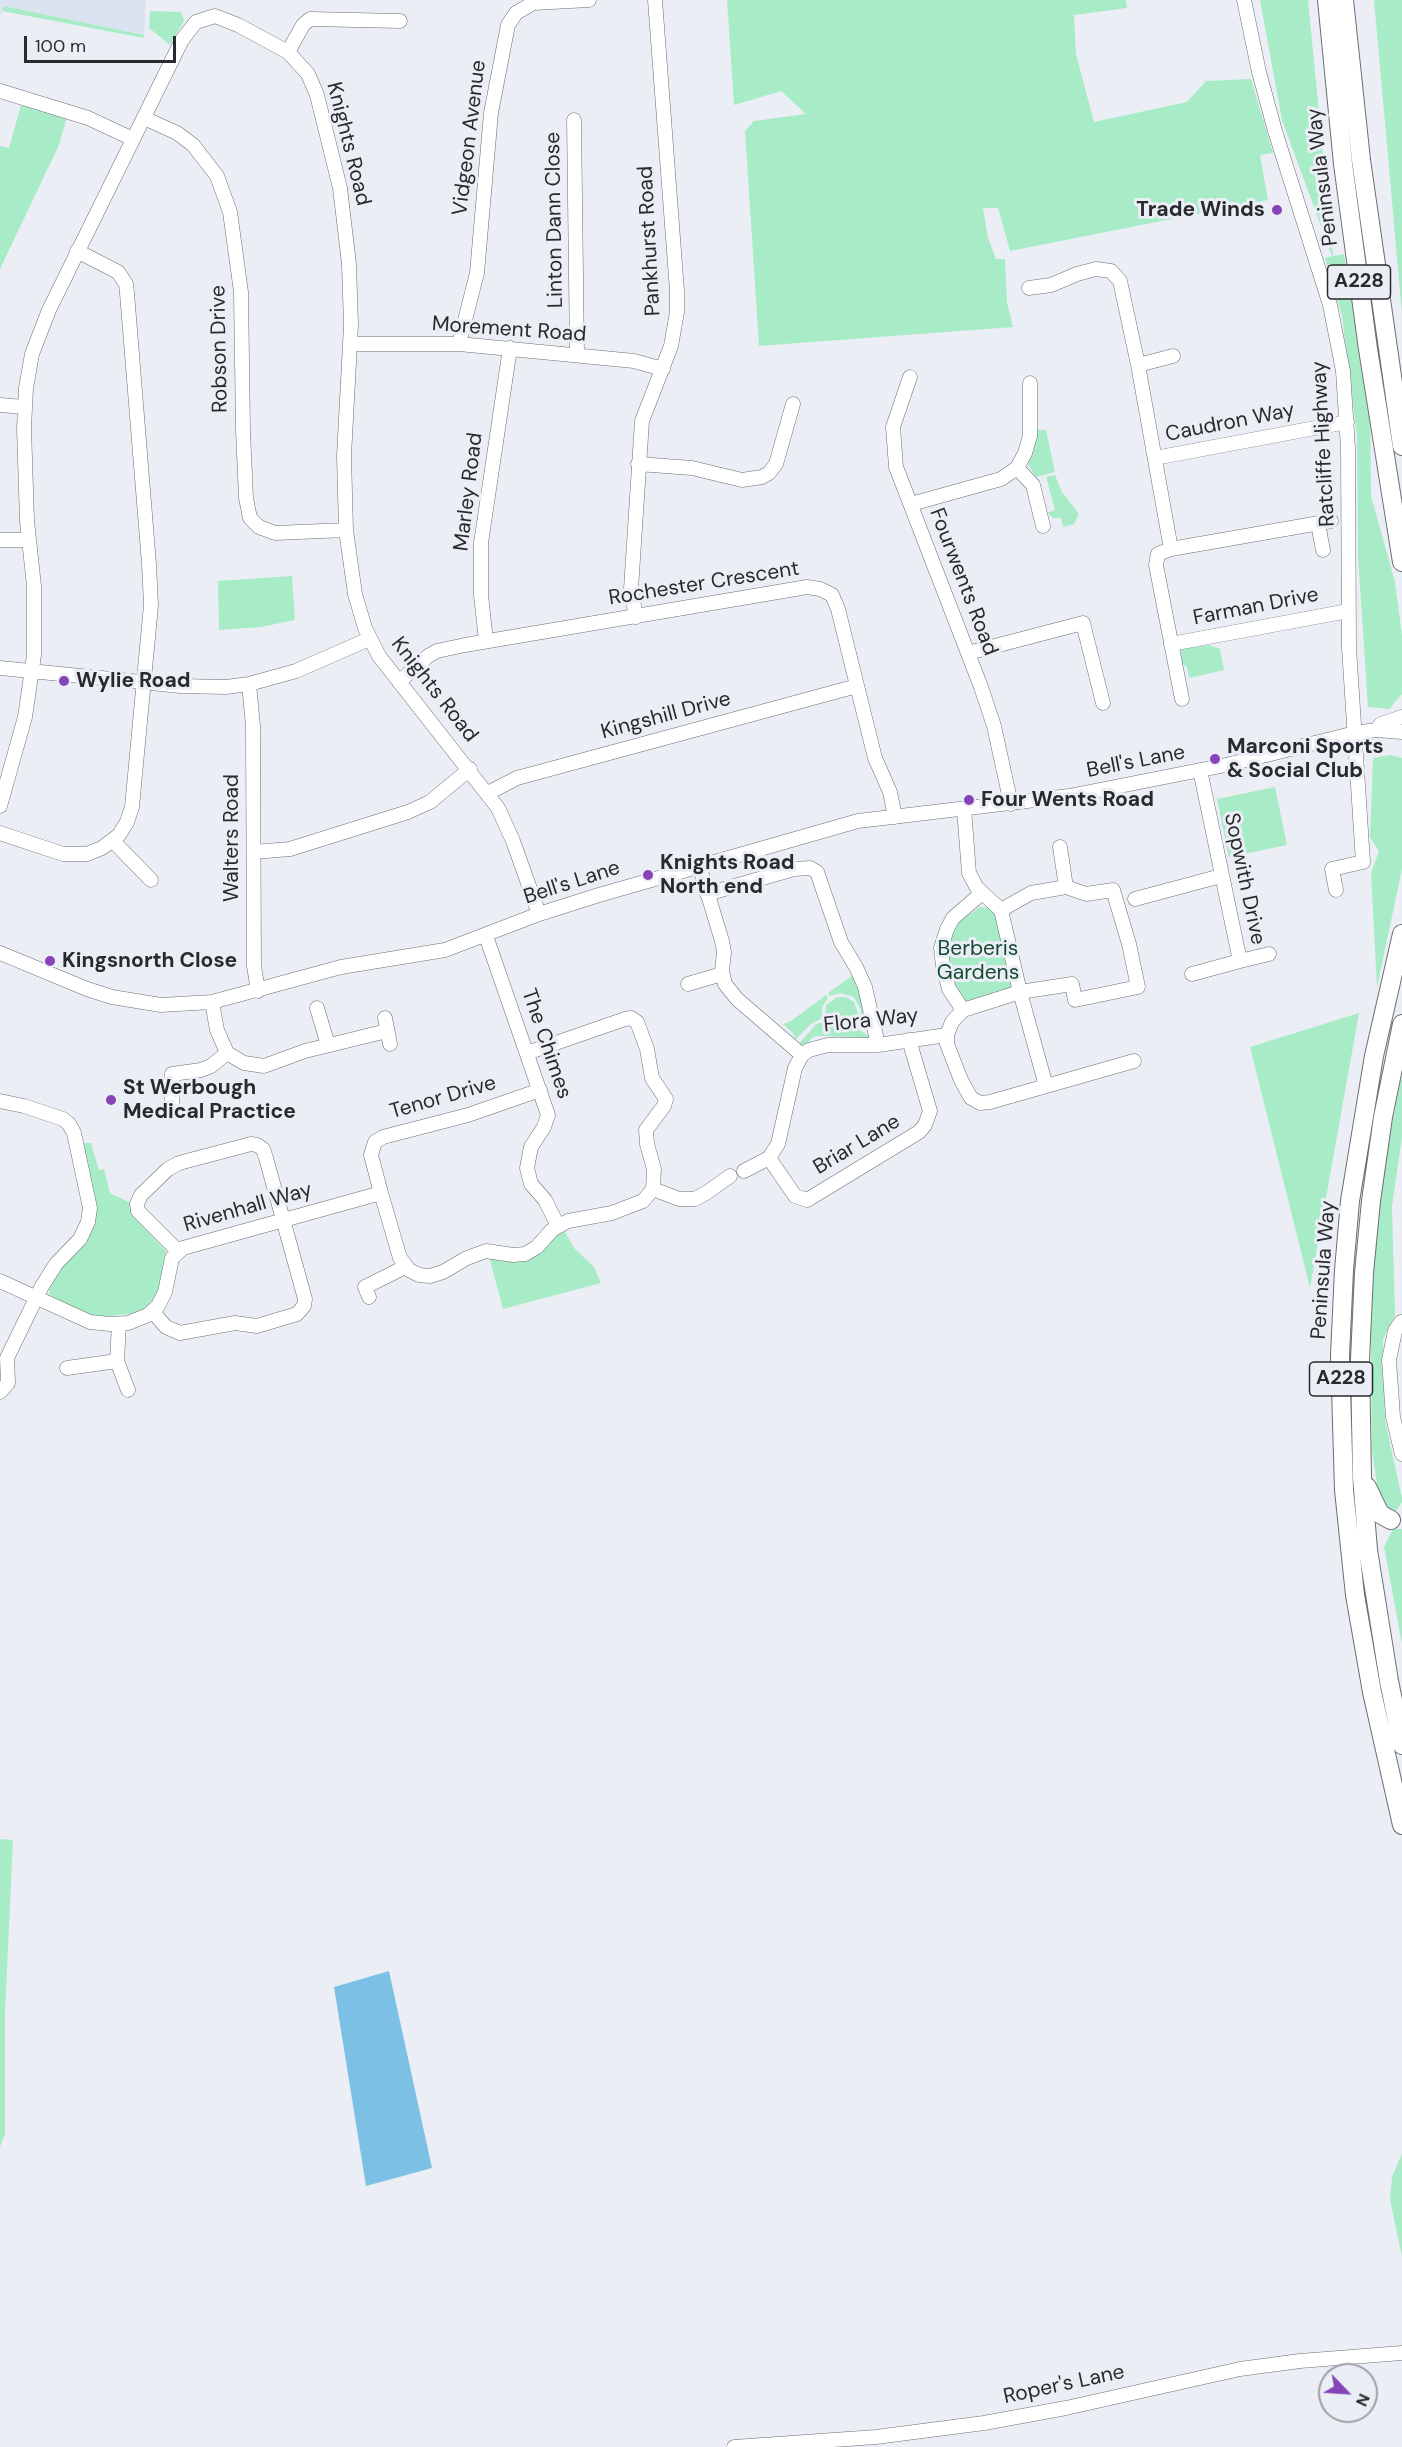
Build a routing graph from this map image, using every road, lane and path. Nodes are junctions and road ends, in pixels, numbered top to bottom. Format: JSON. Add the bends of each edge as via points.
{"nodes":[{"id":1,"x":589,"y":0,"type":"edge"},
{"id":2,"x":655,"y":0,"type":"edge"},
{"id":3,"x":1244,"y":0,"type":"edge"},
{"id":4,"x":1326,"y":0,"type":"edge"},
{"id":5,"x":1344,"y":0,"type":"edge"},
{"id":6,"x":400,"y":21,"type":"dead end"},
{"id":7,"x":288,"y":52,"type":"junction"},
{"id":8,"x":0,"y":91,"type":"edge"},
{"id":9,"x":144,"y":118,"type":"junction"},
{"id":10,"x":574,"y":120,"type":"dead end"},
{"id":11,"x":133,"y":139,"type":"junction"},
{"id":12,"x":77,"y":251,"type":"junction"},
{"id":13,"x":1029,"y":288,"type":"dead end"},
{"id":14,"x":350,"y":344,"type":"junction"},
{"id":15,"x":459,"y":344,"type":"junction"},
{"id":16,"x":510,"y":348,"type":"junction"},
{"id":17,"x":577,"y":355,"type":"junction"},
{"id":18,"x":1173,"y":356,"type":"dead end"},
{"id":19,"x":1138,"y":365,"type":"junction"},
{"id":20,"x":663,"y":369,"type":"junction"},
{"id":21,"x":910,"y":377,"type":"dead end"},
{"id":22,"x":1030,"y":383,"type":"dead end"},
{"id":23,"x":0,"y":405,"type":"edge"},
{"id":24,"x":792,"y":405,"type":"dead end"},
{"id":25,"x":24,"y":407,"type":"junction"},
{"id":26,"x":1347,"y":422,"type":"junction"},
{"id":27,"x":1402,"y":446,"type":"edge"},
{"id":28,"x":1155,"y":458,"type":"junction"},
{"id":29,"x":638,"y":464,"type":"junction"},
{"id":30,"x":1017,"y":468,"type":"junction"},
{"id":31,"x":911,"y":504,"type":"junction"},
{"id":32,"x":1042,"y":526,"type":"dead end"},
{"id":33,"x":346,"y":530,"type":"junction"},
{"id":34,"x":0,"y":540,"type":"edge"},
{"id":35,"x":28,"y":540,"type":"junction"},
{"id":36,"x":1171,"y":549,"type":"junction"},
{"id":37,"x":1323,"y":549,"type":"dead end"},
{"id":38,"x":1402,"y":562,"type":"edge"},
{"id":39,"x":1348,"y":611,"type":"junction"},
{"id":40,"x":636,"y":617,"type":"junction"},
{"id":41,"x":369,"y":639,"type":"junction"},
{"id":42,"x":486,"y":641,"type":"junction"},
{"id":43,"x":1171,"y":644,"type":"junction"},
{"id":44,"x":968,"y":652,"type":"junction"},
{"id":45,"x":0,"y":668,"type":"edge"},
{"id":46,"x":32,"y":672,"type":"junction"},
{"id":47,"x":399,"y":682,"type":"junction"},
{"id":48,"x":144,"y":683,"type":"junction"},
{"id":49,"x":249,"y":684,"type":"junction"},
{"id":50,"x":857,"y":686,"type":"junction"},
{"id":51,"x":1182,"y":699,"type":"dead end"},
{"id":52,"x":1103,"y":703,"type":"dead end"},
{"id":53,"x":1402,"y":717,"type":"edge"},
{"id":54,"x":1376,"y":730,"type":"junction"},
{"id":55,"x":1402,"y":732,"type":"edge"},
{"id":56,"x":1355,"y":733,"type":"junction"},
{"id":57,"x":470,"y":769,"type":"junction"},
{"id":58,"x":1200,"y":770,"type":"junction"},
{"id":59,"x":488,"y":793,"type":"junction"},
{"id":60,"x":1,"y":802,"type":"edge"},
{"id":61,"x":1011,"y":804,"type":"junction"},
{"id":62,"x":964,"y":808,"type":"junction"},
{"id":63,"x":895,"y":817,"type":"junction"},
{"id":64,"x":0,"y":833,"type":"edge"},
{"id":65,"x":113,"y":841,"type":"junction"},
{"id":66,"x":1060,"y":847,"type":"dead end"},
{"id":67,"x":254,"y":852,"type":"junction"},
{"id":68,"x":699,"y":866,"type":"junction"},
{"id":69,"x":1221,"y":876,"type":"junction"},
{"id":70,"x":151,"y":880,"type":"dead end"},
{"id":71,"x":1066,"y":887,"type":"junction"},
{"id":72,"x":1336,"y":890,"type":"dead end"},
{"id":73,"x":982,"y":893,"type":"junction"},
{"id":74,"x":707,"y":894,"type":"junction"},
{"id":75,"x":1135,"y":899,"type":"dead end"},
{"id":76,"x":1001,"y":910,"type":"junction"},
{"id":77,"x":539,"y":914,"type":"junction"},
{"id":78,"x":1402,"y":934,"type":"edge"},
{"id":79,"x":486,"y":936,"type":"junction"},
{"id":80,"x":0,"y":953,"type":"edge"},
{"id":81,"x":1269,"y":954,"type":"dead end"},
{"id":82,"x":1240,"y":961,"type":"junction"},
{"id":83,"x":722,"y":974,"type":"junction"},
{"id":84,"x":1191,"y":974,"type":"dead end"},
{"id":85,"x":688,"y":984,"type":"dead end"},
{"id":86,"x":258,"y":991,"type":"junction"},
{"id":87,"x":1020,"y":992,"type":"junction"},
{"id":88,"x":212,"y":1002,"type":"junction"},
{"id":89,"x":317,"y":1008,"type":"dead end"},
{"id":90,"x":963,"y":1010,"type":"junction"},
{"id":91,"x":1402,"y":1024,"type":"edge"},
{"id":92,"x":387,"y":1031,"type":"dead end"},
{"id":93,"x":947,"y":1035,"type":"junction"},
{"id":94,"x":909,"y":1040,"type":"junction"},
{"id":95,"x":328,"y":1045,"type":"junction"},
{"id":96,"x":878,"y":1045,"type":"junction"},
{"id":97,"x":227,"y":1053,"type":"junction"},
{"id":98,"x":527,"y":1053,"type":"junction"},
{"id":99,"x":802,"y":1055,"type":"junction"},
{"id":100,"x":1134,"y":1061,"type":"dead end"},
{"id":101,"x":1046,"y":1086,"type":"junction"},
{"id":102,"x":540,"y":1090,"type":"junction"},
{"id":103,"x":0,"y":1101,"type":"edge"},
{"id":104,"x":171,"y":1106,"type":"dead end"},
{"id":105,"x":769,"y":1158,"type":"junction"},
{"id":106,"x":744,"y":1171,"type":"dead end"},
{"id":107,"x":730,"y":1176,"type":"dead end"},
{"id":108,"x":653,"y":1189,"type":"junction"},
{"id":109,"x":381,"y":1193,"type":"junction"},
{"id":110,"x":282,"y":1220,"type":"junction"},
{"id":111,"x":558,"y":1226,"type":"junction"},
{"id":112,"x":178,"y":1251,"type":"junction"},
{"id":113,"x":405,"y":1267,"type":"junction"},
{"id":114,"x":0,"y":1281,"type":"edge"},
{"id":115,"x":369,"y":1297,"type":"dead end"},
{"id":116,"x":37,"y":1298,"type":"junction"},
{"id":117,"x":153,"y":1312,"type":"junction"},
{"id":118,"x":1401,"y":1322,"type":"edge"},
{"id":119,"x":119,"y":1324,"type":"junction"},
{"id":120,"x":117,"y":1361,"type":"junction"},
{"id":121,"x":67,"y":1368,"type":"dead end"},
{"id":122,"x":128,"y":1390,"type":"dead end"},
{"id":123,"x":0,"y":1392,"type":"edge"},
{"id":124,"x":1402,"y":1454,"type":"edge"},
{"id":125,"x":1362,"y":1478,"type":"junction"},
{"id":126,"x":1396,"y":1519,"type":"edge"},
{"id":127,"x":1368,"y":1550,"type":"junction"},
{"id":128,"x":1402,"y":1745,"type":"edge"},
{"id":129,"x":1402,"y":1824,"type":"edge"},
{"id":130,"x":1402,"y":2353,"type":"edge"},
{"id":131,"x":734,"y":2447,"type":"edge"}],
"edges":[{"from":1,"to":15,"type":"street","name":"Vidgeon Avenue","via":[[533,3],[516,13],[508,25],[490,123],[477,273]]},
{"from":2,"to":20,"type":"street","name":"Pankhurst Road","via":[[677,291],[674,336]]},
{"from":3,"to":26,"type":"street","name":"Ratcliffe Highway","via":[[1275,131],[1334,320]]},
{"from":4,"to":38,"type":"main road","name":"Peninsula Way","number":"A228","via":[[1342,164]]},
{"from":5,"to":27,"type":"main road","name":"Peninsula Way","number":"A228","via":[[1361,160]]},
{"from":6,"to":7,"type":"street","via":[[310,19]]},
{"from":7,"to":9,"type":"street","name":"Knights Road","via":[[228,20],[215,16],[201,19],[182,40]]},
{"from":7,"to":14,"type":"street","name":"Knights Road","via":[[313,85],[336,167],[349,264]]},
{"from":8,"to":11,"type":"street","via":[[88,118]]},
{"from":9,"to":11,"type":"street","name":"Knights Road"},
{"from":9,"to":33,"type":"street","name":"Robson Drive","via":[[177,133],[206,159],[217,176],[230,212],[241,292],[243,431],[250,518],[259,527],[275,533]]},
{"from":10,"to":17,"type":"street","name":"Linton Dann Close"},
{"from":11,"to":12,"type":"street","name":"Knights Road"},
{"from":12,"to":25,"type":"street","name":"Knights Road","via":[[36,340]]},
{"from":12,"to":48,"type":"street","via":[[118,272],[126,284],[150,586]]},
{"from":13,"to":19,"type":"street","via":[[1051,285],[1086,271],[1111,271],[1118,277],[1125,298]]},
{"from":14,"to":15,"type":"street","name":"Morement Road"},
{"from":14,"to":33,"type":"street","name":"Knights Road","via":[[344,456]]},
{"from":15,"to":16,"type":"street","name":"Morement Road"},
{"from":16,"to":17,"type":"street","name":"Morement Road"},
{"from":16,"to":42,"type":"street","name":"Marley Road","via":[[482,543],[481,595]]},
{"from":17,"to":20,"type":"street","name":"Morement Road","via":[[649,363]]},
{"from":18,"to":19,"type":"street"},
{"from":19,"to":28,"type":"street"},
{"from":20,"to":29,"type":"street","name":"Pankhurst Road","via":[[642,421]]},
{"from":21,"to":31,"type":"street","name":"Fourwents Road","via":[[896,413],[892,438],[896,467]]},
{"from":22,"to":30,"type":"street","via":[[1030,436]]},
{"from":23,"to":25,"type":"street"},
{"from":24,"to":29,"type":"street","via":[[776,464],[762,477],[742,480],[692,468]]},
{"from":25,"to":35,"type":"street","name":"Knights Road"},
{"from":26,"to":28,"type":"street","name":"Caudron Way"},
{"from":26,"to":39,"type":"street","name":"Ratcliffe Highway"},
{"from":28,"to":36,"type":"street"},
{"from":29,"to":40,"type":"street","name":"Pankhurst Road","via":[[631,589]]},
{"from":30,"to":31,"type":"street","via":[[1001,479]]},
{"from":30,"to":32,"type":"street","via":[[1033,485]]},
{"from":31,"to":44,"type":"street","name":"Fourwents Road"},
{"from":33,"to":41,"type":"street","name":"Knights Road","via":[[355,594]]},
{"from":34,"to":35,"type":"street"},
{"from":35,"to":46,"type":"street","name":"Knights Road","via":[[35,606]]},
{"from":36,"to":37,"type":"street","via":[[1324,522]]},
{"from":36,"to":43,"type":"street","via":[[1156,558]]},
{"from":39,"to":43,"type":"street","name":"Farman Drive"},
{"from":39,"to":56,"type":"street","name":"Ratcliffe Highway"},
{"from":40,"to":42,"type":"street","name":"Rochester Crescent"},
{"from":40,"to":50,"type":"street","name":"Rochester Crescent","via":[[807,587],[820,589],[832,595],[838,609]]},
{"from":41,"to":47,"type":"street","name":"Knights Road"},
{"from":41,"to":49,"type":"street","via":[[296,671]]},
{"from":42,"to":47,"type":"street","name":"Rochester Crescent","via":[[437,651]]},
{"from":43,"to":51,"type":"street"},
{"from":44,"to":52,"type":"street","via":[[1083,622]]},
{"from":44,"to":61,"type":"street","name":"Fourwents Road","via":[[988,708]]},
{"from":45,"to":46,"type":"street"},
{"from":46,"to":48,"type":"street"},
{"from":46,"to":60,"type":"street","name":"Knights Road","via":[[25,717]]},
{"from":47,"to":57,"type":"street","name":"Knights Road"},
{"from":48,"to":49,"type":"street","via":[[210,688]]},
{"from":48,"to":65,"type":"street","via":[[132,807]]},
{"from":49,"to":67,"type":"street","name":"Walters Road"},
{"from":50,"to":59,"type":"street","name":"Kingshill Drive","via":[[517,778]]},
{"from":50,"to":63,"type":"street","name":"Rochester Crescent"},
{"from":53,"to":54,"type":"street","name":"Bell's Lane","via":[[1381,724]]},
{"from":54,"to":55,"type":"street","name":"Bell's Lane"},
{"from":54,"to":56,"type":"street","name":"Bell's Lane"},
{"from":56,"to":58,"type":"street","name":"Bell's Lane"},
{"from":56,"to":72,"type":"street","name":"Ratcliffe Highway","via":[[1363,862],[1332,869]]},
{"from":57,"to":59,"type":"street","name":"Knights Road"},
{"from":57,"to":67,"type":"street","via":[[430,802],[408,813],[290,849]]},
{"from":58,"to":61,"type":"street","name":"Bell's Lane"},
{"from":58,"to":69,"type":"street","name":"Sopwith Drive"},
{"from":59,"to":77,"type":"street","name":"Knights Road","via":[[506,823]]},
{"from":61,"to":62,"type":"street","name":"Bell's Lane"},
{"from":62,"to":63,"type":"street","name":"Bell's Lane"},
{"from":62,"to":73,"type":"street","via":[[969,873]]},
{"from":63,"to":68,"type":"street","name":"Bell's Lane","via":[[858,821]]},
{"from":64,"to":65,"type":"street","via":[[72,855],[94,852]]},
{"from":65,"to":70,"type":"street"},
{"from":66,"to":71,"type":"street"},
{"from":67,"to":86,"type":"street","name":"Walters Road","via":[[254,966]]},
{"from":68,"to":74,"type":"street"},
{"from":68,"to":77,"type":"street","name":"Bell's Lane"},
{"from":69,"to":75,"type":"street"},
{"from":69,"to":82,"type":"street","name":"Sopwith Drive"},
{"from":71,"to":76,"type":"street","via":[[1029,893]]},
{"from":71,"to":87,"type":"street","via":[[1086,894],[1113,890],[1138,987],[1075,1000],[1072,984]]},
{"from":73,"to":76,"type":"street"},
{"from":73,"to":90,"type":"street","via":[[953,918],[941,948],[949,989]]},
{"from":74,"to":83,"type":"street","via":[[722,941]]},
{"from":74,"to":96,"type":"street","via":[[794,869],[810,868],[817,872],[841,942],[865,987]]},
{"from":76,"to":87,"type":"street"},
{"from":77,"to":79,"type":"street","name":"Bell's Lane"},
{"from":78,"to":129,"type":"main road","name":"Peninsula Way","number":"A228","via":[[1374,1056],[1353,1181],[1340,1355],[1344,1490],[1356,1595],[1372,1692]]},
{"from":79,"to":86,"type":"street","name":"Bell's Lane","via":[[445,950],[341,967]]},
{"from":79,"to":98,"type":"street","name":"The Chimes"},
{"from":80,"to":88,"type":"street","name":"Bell's Lane","via":[[112,997],[161,1005]]},
{"from":81,"to":82,"type":"street","name":"Sopwith Drive"},
{"from":82,"to":84,"type":"street","name":"Sopwith Drive"},
{"from":83,"to":85,"type":"street"},
{"from":83,"to":99,"type":"street","via":[[737,999]]},
{"from":86,"to":88,"type":"street","name":"Bell's Lane"},
{"from":87,"to":90,"type":"street"},
{"from":87,"to":101,"type":"street"},
{"from":88,"to":97,"type":"street","via":[[217,1030]]},
{"from":89,"to":95,"type":"street"},
{"from":90,"to":93,"type":"street"},
{"from":91,"to":125,"type":"main road","name":"Peninsula Way","number":"A228","via":[[1381,1128],[1364,1273],[1360,1360]]},
{"from":92,"to":95,"type":"street"},
{"from":93,"to":94,"type":"street","name":"Flora Way"},
{"from":93,"to":101,"type":"street","via":[[961,1080],[976,1101],[990,1102]]},
{"from":94,"to":96,"type":"street","name":"Flora Way"},
{"from":94,"to":105,"type":"street","name":"Briar Lane","via":[[930,1111],[919,1132],[807,1200],[795,1196]]},
{"from":95,"to":97,"type":"street","via":[[264,1066],[244,1063]]},
{"from":96,"to":99,"type":"street","name":"Flora Way","via":[[818,1046]]},
{"from":97,"to":104,"type":"street","via":[[201,1070],[172,1074]]},
{"from":98,"to":102,"type":"street","name":"The Chimes"},
{"from":98,"to":108,"type":"street","via":[[625,1018],[637,1022],[652,1078],[666,1099],[646,1135],[654,1169]]},
{"from":99,"to":105,"type":"street","name":"Flora Way","via":[[795,1068],[782,1134]]},
{"from":100,"to":101,"type":"street"},
{"from":102,"to":109,"type":"street","name":"Tenor Drive","via":[[468,1115],[380,1138],[371,1155]]},
{"from":102,"to":111,"type":"street","name":"The Chimes","via":[[548,1119],[531,1147],[528,1174]]},
{"from":103,"to":116,"type":"street","via":[[69,1124],[88,1199],[86,1228],[56,1263]]},
{"from":105,"to":106,"type":"street"},
{"from":107,"to":108,"type":"street","via":[[695,1199],[679,1199]]},
{"from":108,"to":111,"type":"street","via":[[636,1204]]},
{"from":109,"to":110,"type":"street","name":"Rivenhall Way"},
{"from":109,"to":113,"type":"street","name":"Tenor Drive"},
{"from":110,"to":112,"type":"street","name":"Rivenhall Way"},
{"from":110,"to":112,"type":"street","via":[[261,1147],[250,1144],[179,1163],[141,1195],[137,1208]]},
{"from":110,"to":117,"type":"street","via":[[304,1299],[297,1314],[257,1326],[242,1322],[180,1333],[166,1327]]},
{"from":111,"to":113,"type":"street","via":[[525,1254],[486,1251],[430,1276]]},
{"from":112,"to":117,"type":"street","name":"Rivenhall Way","via":[[171,1263],[164,1297]]},
{"from":113,"to":115,"type":"street","via":[[365,1287]]},
{"from":114,"to":116,"type":"street"},
{"from":116,"to":119,"type":"street","via":[[90,1322]]},
{"from":116,"to":123,"type":"street","via":[[7,1358],[8,1383]]},
{"from":117,"to":119,"type":"street"},
{"from":118,"to":124,"type":"street","via":[[1395,1331],[1389,1360],[1393,1417]]},
{"from":119,"to":120,"type":"street"},
{"from":120,"to":121,"type":"street"},
{"from":120,"to":122,"type":"street"},
{"from":125,"to":126,"type":"main road","via":[[1380,1514]]},
{"from":125,"to":127,"type":"main road","name":"Peninsula Way","number":"A228"},
{"from":126,"to":127,"type":"main road","via":[[1383,1524]]},
{"from":127,"to":128,"type":"main road","name":"Peninsula Way","number":"A228"},
{"from":130,"to":131,"type":"street","name":"Roper's Lane","via":[[1240,2369],[984,2423],[876,2437]]}]}
